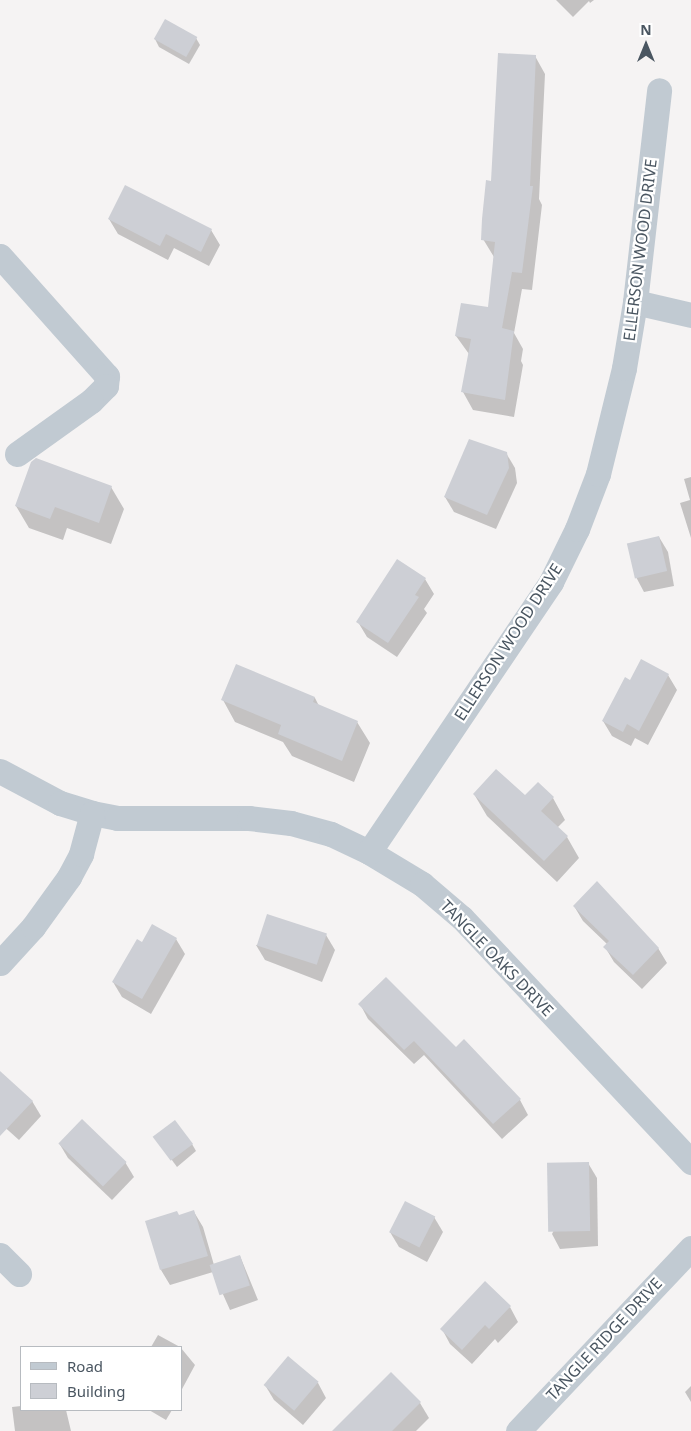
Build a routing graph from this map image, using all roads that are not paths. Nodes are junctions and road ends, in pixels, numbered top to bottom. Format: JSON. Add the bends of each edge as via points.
{"nodes":[{"id":1,"x":660,"y":90,"type":"dead end"},
{"id":2,"x":0,"y":256,"type":"edge"},
{"id":3,"x":635,"y":302,"type":"junction"},
{"id":4,"x":691,"y":315,"type":"edge"},
{"id":5,"x":17,"y":454,"type":"dead end"},
{"id":6,"x":0,"y":771,"type":"edge"},
{"id":7,"x":92,"y":813,"type":"junction"},
{"id":8,"x":369,"y":852,"type":"junction"},
{"id":9,"x":0,"y":963,"type":"edge"},
{"id":10,"x":691,"y":1162,"type":"edge"},
{"id":11,"x":691,"y":1248,"type":"edge"},
{"id":12,"x":0,"y":1255,"type":"edge"},
{"id":13,"x":18,"y":1274,"type":"dead end"},
{"id":14,"x":518,"y":1431,"type":"edge"}],
"edges":[{"from":1,"to":3,"type":"street","name":"ELLERSON WOOD DRIVE"},
{"from":2,"to":5,"type":"street","via":[[107,376],[106,386],[91,400]]},
{"from":3,"to":4,"type":"street"},
{"from":3,"to":8,"type":"street","name":"ELLERSON WOOD DRIVE","via":[[624,368],[598,474],[577,529],[551,582]]},
{"from":6,"to":7,"type":"street","name":"TANGLE OAKS DRIVE","via":[[60,803]]},
{"from":7,"to":8,"type":"street","name":"TANGLE OAKS DRIVE","via":[[116,818],[249,818],[291,823],[331,834]]},
{"from":7,"to":9,"type":"street","via":[[81,854],[69,877],[33,927]]},
{"from":8,"to":10,"type":"street","name":"TANGLE OAKS DRIVE","via":[[422,884],[462,918]]},
{"from":11,"to":14,"type":"street","name":"TANGLE RIDGE DRIVE"},
{"from":12,"to":13,"type":"street"}]}
